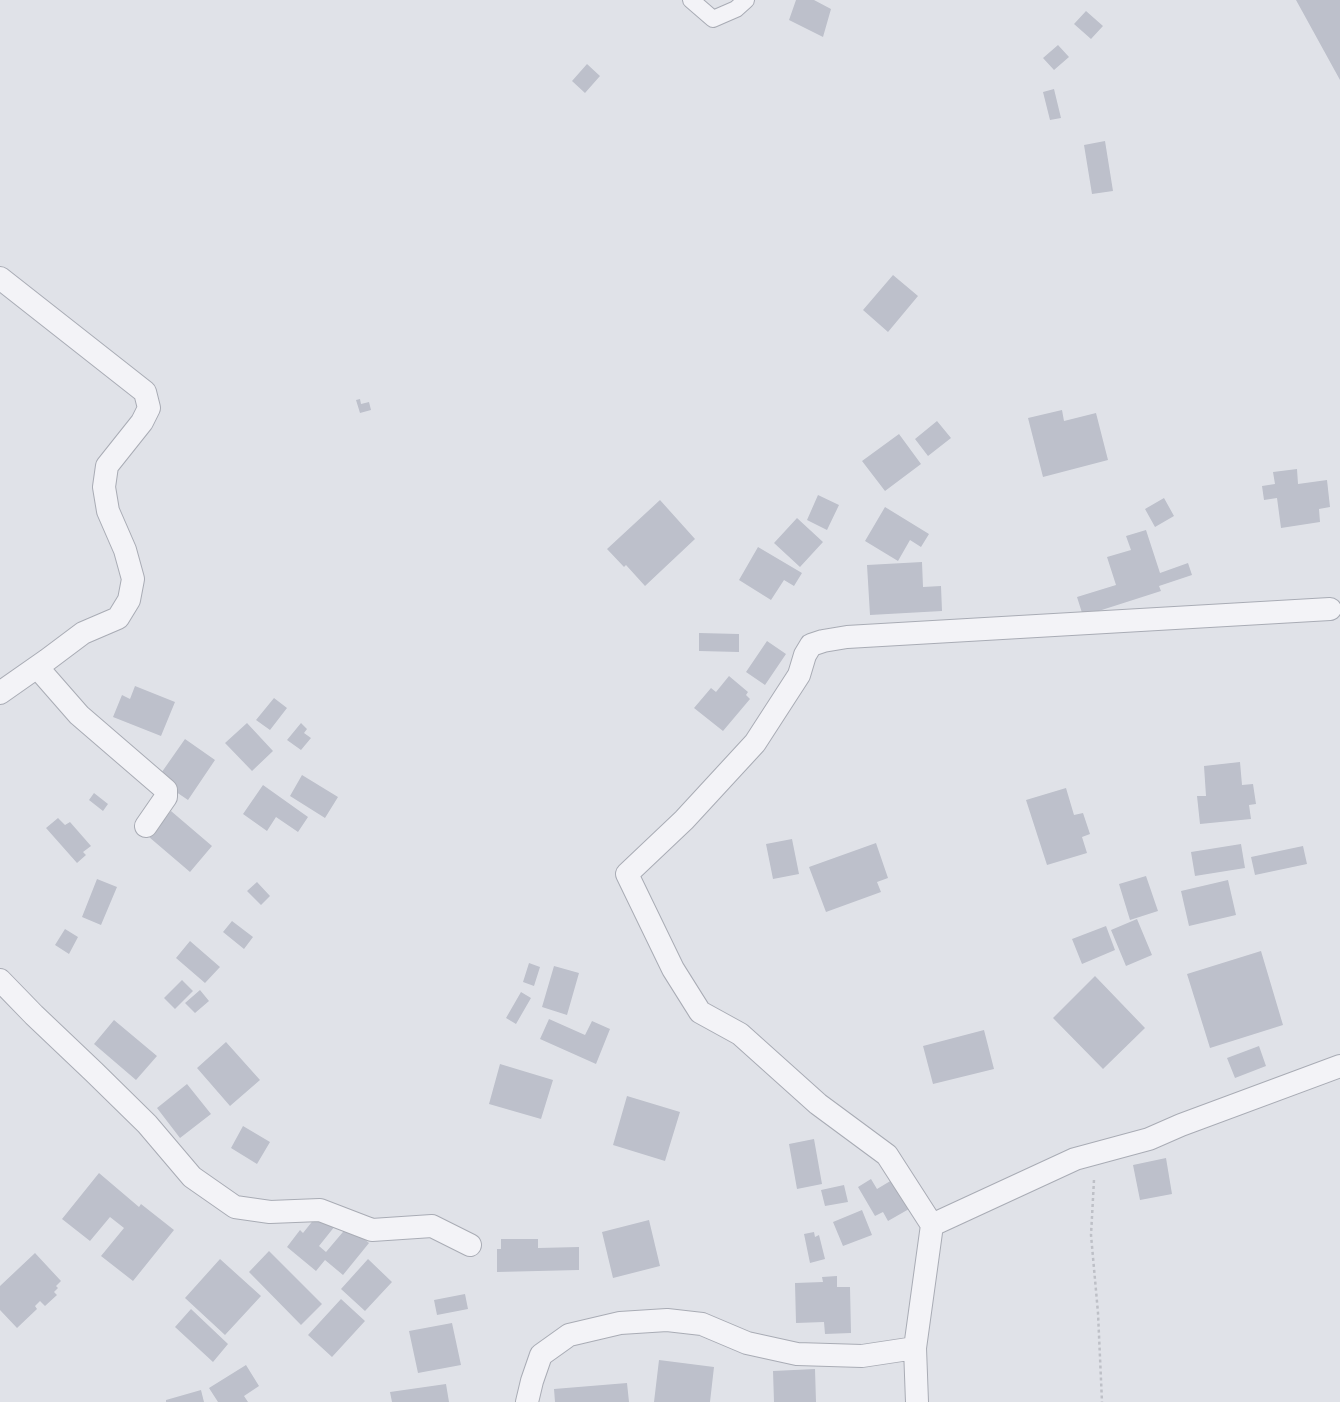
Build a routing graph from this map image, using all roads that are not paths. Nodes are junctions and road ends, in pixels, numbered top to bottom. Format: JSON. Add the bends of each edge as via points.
{"nodes":[{"id":1,"x":691,"y":0,"type":"edge"},
{"id":2,"x":746,"y":0,"type":"edge"},
{"id":3,"x":0,"y":278,"type":"edge"},
{"id":4,"x":1330,"y":609,"type":"dead end"},
{"id":5,"x":37,"y":667,"type":"junction"},
{"id":6,"x":0,"y":693,"type":"edge"},
{"id":7,"x":146,"y":826,"type":"dead end"},
{"id":8,"x":0,"y":980,"type":"edge"},
{"id":9,"x":1340,"y":1066,"type":"edge"},
{"id":10,"x":932,"y":1225,"type":"junction"},
{"id":11,"x":470,"y":1245,"type":"dead end"},
{"id":12,"x":915,"y":1348,"type":"junction"},
{"id":13,"x":527,"y":1402,"type":"edge"},
{"id":14,"x":917,"y":1402,"type":"edge"}],
"edges":[{"from":1,"to":2,"type":"lane","via":[[713,19],[736,9]]},
{"from":3,"to":5,"type":"street","via":[[144,392],[149,408],[142,422],[107,466],[104,487],[108,511],[125,550],[133,579],[129,600],[118,618],[83,633]]},
{"from":4,"to":10,"type":"street","via":[[847,637],[811,645],[805,654],[799,675],[755,743],[684,820],[627,874],[673,969],[700,1012],[740,1034],[818,1104],[887,1155]]},
{"from":5,"to":6,"type":"street"},
{"from":5,"to":7,"type":"street","via":[[79,715],[166,790],[166,796]]},
{"from":8,"to":11,"type":"street","via":[[147,1124],[192,1177],[235,1207],[270,1212],[320,1210],[372,1230],[432,1226]]},
{"from":9,"to":10,"type":"street","via":[[1180,1125],[1149,1139],[1075,1159]]},
{"from":10,"to":12,"type":"street"},
{"from":12,"to":13,"type":"street","via":[[862,1356],[797,1354],[747,1342],[702,1324],[667,1320],[620,1323],[569,1335],[541,1355]]},
{"from":12,"to":14,"type":"street"}]}
